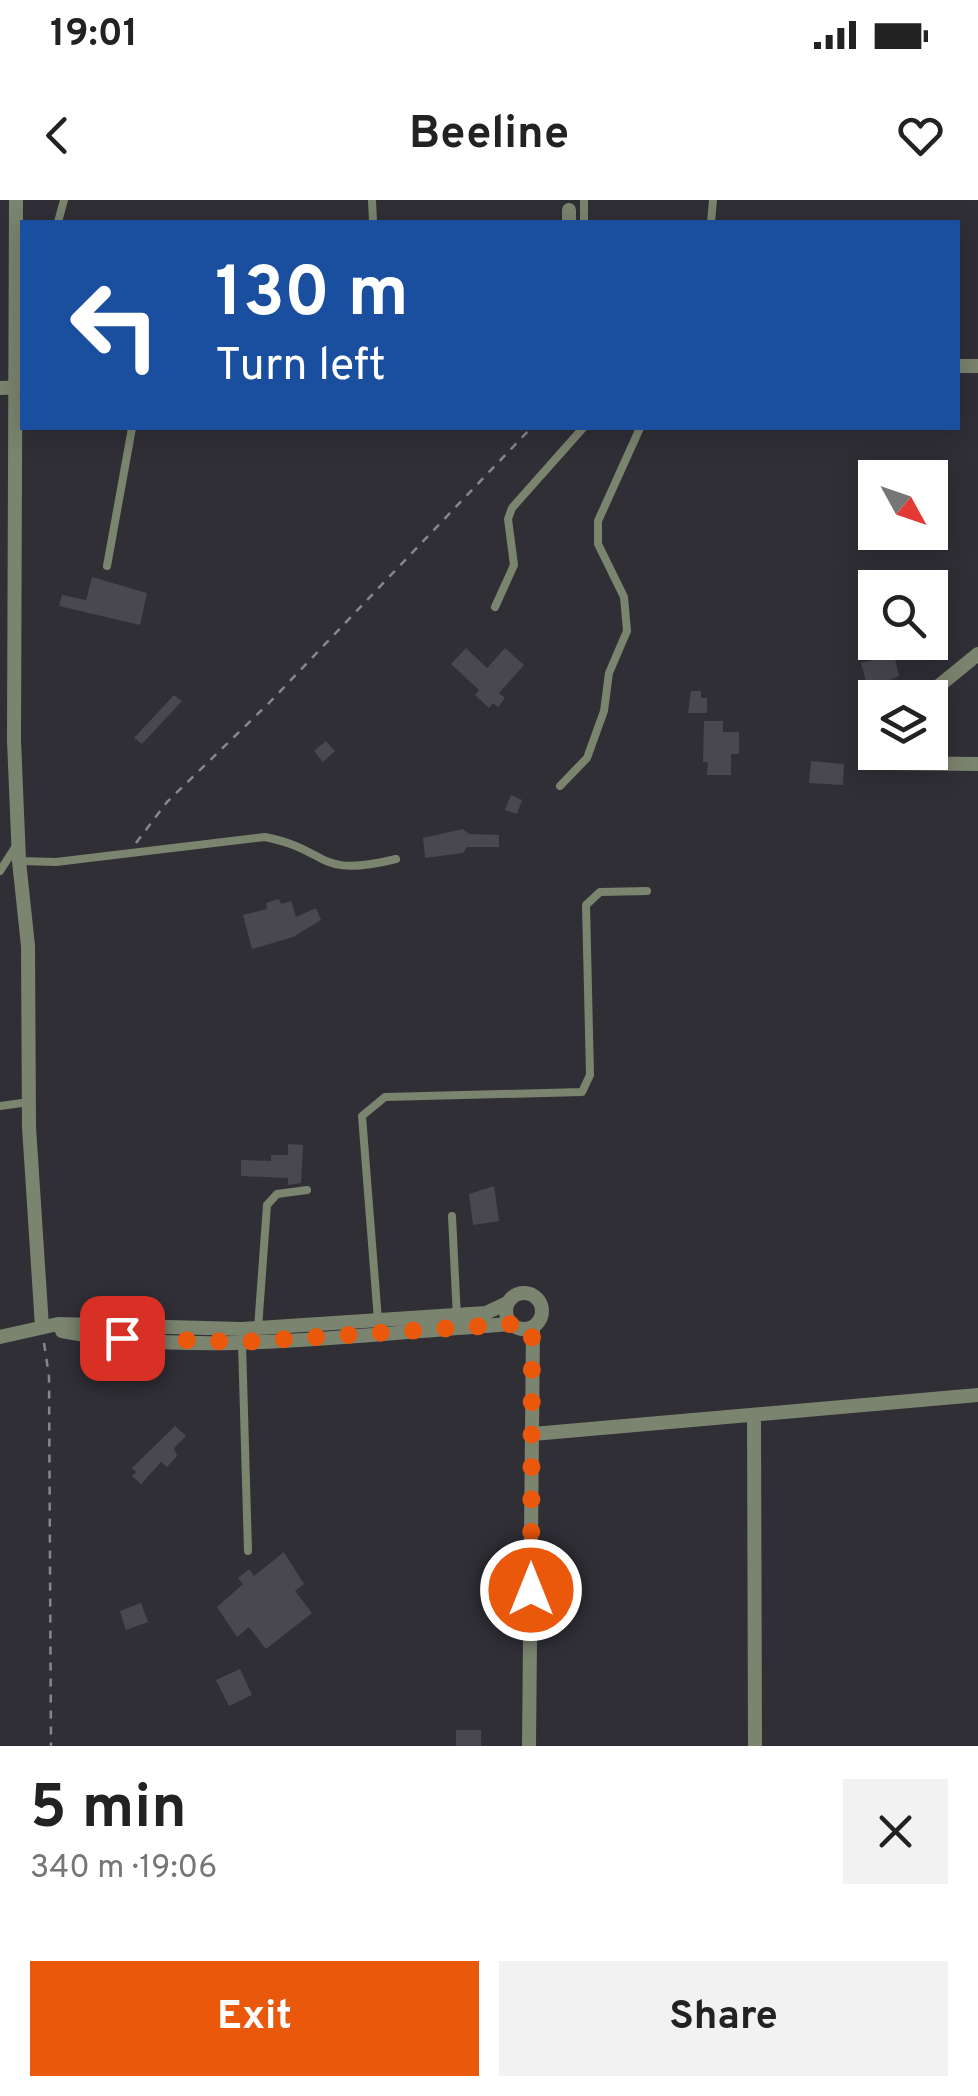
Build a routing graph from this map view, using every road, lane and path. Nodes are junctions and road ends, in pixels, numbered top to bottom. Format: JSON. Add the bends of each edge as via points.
{"nodes":[{"id":1,"x":16,"y":200,"type":"edge"},
{"id":2,"x":0,"y":211,"type":"edge"},
{"id":3,"x":20,"y":387,"type":"edge"},
{"id":4,"x":0,"y":388,"type":"edge"},
{"id":5,"x":132,"y":430,"type":"edge"},
{"id":6,"x":529,"y":430,"type":"edge"},
{"id":7,"x":582,"y":430,"type":"edge"},
{"id":8,"x":639,"y":430,"type":"edge"},
{"id":9,"x":107,"y":566,"type":"dead end"},
{"id":10,"x":495,"y":606,"type":"dead end"},
{"id":11,"x":978,"y":654,"type":"edge"},
{"id":12,"x":946,"y":680,"type":"edge"},
{"id":13,"x":948,"y":764,"type":"edge"},
{"id":14,"x":978,"y":764,"type":"edge"},
{"id":15,"x":560,"y":786,"type":"dead end"},
{"id":16,"x":18,"y":842,"type":"junction"},
{"id":17,"x":132,"y":849,"type":"junction"},
{"id":18,"x":396,"y":859,"type":"dead end"},
{"id":19,"x":19,"y":862,"type":"junction"},
{"id":20,"x":0,"y":870,"type":"edge"},
{"id":21,"x":647,"y":891,"type":"dead end"},
{"id":22,"x":29,"y":1102,"type":"junction"},
{"id":23,"x":0,"y":1106,"type":"edge"},
{"id":24,"x":307,"y":1190,"type":"dead end"},
{"id":25,"x":452,"y":1216,"type":"dead end"},
{"id":26,"x":507,"y":1304,"type":"junction"},
{"id":27,"x":378,"y":1320,"type":"junction"},
{"id":28,"x":457,"y":1321,"type":"junction"},
{"id":29,"x":512,"y":1324,"type":"junction"},
{"id":30,"x":42,"y":1327,"type":"junction"},
{"id":31,"x":532,"y":1327,"type":"junction"},
{"id":32,"x":247,"y":1333,"type":"junction"},
{"id":33,"x":0,"y":1337,"type":"edge"},
{"id":34,"x":978,"y":1395,"type":"edge"},
{"id":35,"x":754,"y":1416,"type":"junction"},
{"id":36,"x":533,"y":1434,"type":"junction"},
{"id":37,"x":248,"y":1552,"type":"dead end"},
{"id":38,"x":51,"y":1746,"type":"edge"},
{"id":39,"x":529,"y":1746,"type":"edge"},
{"id":40,"x":755,"y":1746,"type":"edge"}],
"edges":[{"from":1,"to":2,"type":"street"},
{"from":1,"to":3,"type":"street"},
{"from":3,"to":4,"type":"street"},
{"from":3,"to":16,"type":"street"},
{"from":5,"to":9,"type":"lane"},
{"from":6,"to":17,"type":"path","via":[[269,704],[166,802]]},
{"from":7,"to":10,"type":"lane","via":[[512,508],[514,565]]},
{"from":8,"to":15,"type":"lane","via":[[597,533],[624,597],[627,631],[587,758]]},
{"from":11,"to":12,"type":"street"},
{"from":13,"to":14,"type":"street"},
{"from":16,"to":19,"type":"street"},
{"from":16,"to":20,"type":"lane"},
{"from":17,"to":18,"type":"lane","via":[[265,836],[344,869]]},
{"from":17,"to":19,"type":"lane"},
{"from":19,"to":22,"type":"street","via":[[28,946]]},
{"from":21,"to":27,"type":"lane","via":[[600,892],[586,905],[590,1076],[582,1092],[385,1096],[362,1116]]},
{"from":22,"to":23,"type":"lane"},
{"from":22,"to":30,"type":"street"},
{"from":24,"to":32,"type":"lane","via":[[277,1194],[267,1205]]},
{"from":25,"to":28,"type":"lane"},
{"from":26,"to":28,"type":"street"},
{"from":26,"to":29,"type":"street"},
{"from":26,"to":31,"type":"street","via":[[523,1293],[538,1300],[542,1315]]},
{"from":27,"to":28,"type":"street"},
{"from":27,"to":32,"type":"street"},
{"from":28,"to":29,"type":"street"},
{"from":28,"to":32,"type":"street"},
{"from":29,"to":31,"type":"street"},
{"from":30,"to":32,"type":"street"},
{"from":30,"to":32,"type":"street","via":[[98,1338]]},
{"from":30,"to":33,"type":"street"},
{"from":30,"to":38,"type":"path","via":[[49,1376]]},
{"from":31,"to":36,"type":"street"},
{"from":32,"to":37,"type":"lane"},
{"from":34,"to":35,"type":"street"},
{"from":35,"to":36,"type":"street"},
{"from":35,"to":40,"type":"street"},
{"from":36,"to":39,"type":"street"}]}
